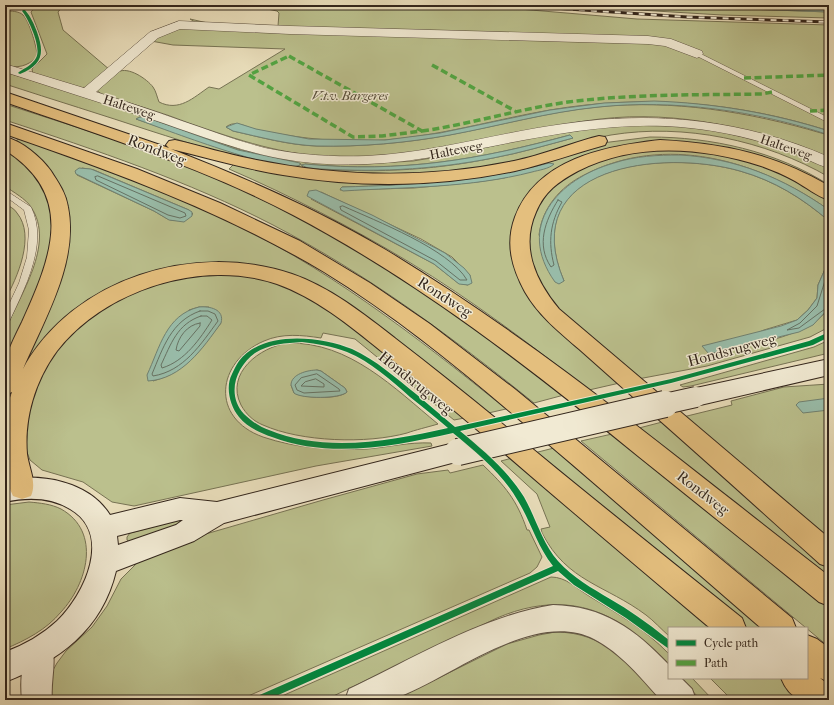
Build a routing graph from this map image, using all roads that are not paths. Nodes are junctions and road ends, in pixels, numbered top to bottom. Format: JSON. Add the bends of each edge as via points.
{"nodes":[{"id":1,"x":697,"y":54,"type":"joint"},
{"id":2,"x":5,"y":68,"type":"edge"},
{"id":3,"x":86,"y":94,"type":"junction"},
{"id":4,"x":5,"y":97,"type":"edge"},
{"id":5,"x":829,"y":121,"type":"edge"},
{"id":6,"x":5,"y":128,"type":"edge"},
{"id":7,"x":97,"y":128,"type":"junction"},
{"id":8,"x":5,"y":142,"type":"edge"},
{"id":9,"x":829,"y":163,"type":"edge"},
{"id":10,"x":829,"y":181,"type":"edge"},
{"id":11,"x":5,"y":192,"type":"edge"},
{"id":12,"x":829,"y":194,"type":"edge"},
{"id":13,"x":5,"y":322,"type":"edge"},
{"id":14,"x":829,"y":367,"type":"edge"},
{"id":15,"x":5,"y":386,"type":"edge"},
{"id":16,"x":14,"y":490,"type":"edge"},
{"id":17,"x":217,"y":513,"type":"junction"},
{"id":18,"x":103,"y":528,"type":"junction"},
{"id":19,"x":829,"y":555,"type":"edge"},
{"id":20,"x":106,"y":562,"type":"junction"},
{"id":21,"x":829,"y":593,"type":"edge"},
{"id":22,"x":731,"y":627,"type":"edge"},
{"id":23,"x":781,"y":627,"type":"edge"},
{"id":24,"x":808,"y":650,"type":"edge"},
{"id":25,"x":40,"y":651,"type":"junction"},
{"id":26,"x":5,"y":667,"type":"edge"},
{"id":27,"x":829,"y":667,"type":"edge"},
{"id":28,"x":797,"y":679,"type":"edge"},
{"id":29,"x":37,"y":700,"type":"edge"},
{"id":30,"x":360,"y":700,"type":"edge"},
{"id":31,"x":681,"y":700,"type":"edge"},
{"id":32,"x":824,"y":700,"type":"edge"}],
"edges":[{"from":1,"to":3,"type":"street","name":"Halteweg","via":[[659,41],[180,25],[154,35]]},
{"from":1,"to":5,"type":"lane"},
{"from":2,"to":3,"type":"street","name":"Halteweg"},
{"from":3,"to":9,"type":"street","name":"Halteweg","via":[[256,150],[304,159],[401,159],[469,148],[561,128],[650,120],[692,123],[732,130],[802,150]]},
{"from":4,"to":7,"type":"main road","name":"Rondweg"},
{"from":6,"to":23,"type":"main road","name":"Rondweg","via":[[127,170],[179,191],[240,219],[331,268],[433,338],[505,393]]},
{"from":7,"to":10,"type":"main road","via":[[264,166],[332,176],[378,178],[433,177],[514,166],[614,138],[682,136],[730,142],[753,148],[794,163]]},
{"from":7,"to":21,"type":"main road","name":"Rondweg","via":[[247,185],[378,254],[479,320],[558,378]]},
{"from":8,"to":15,"type":"main road","via":[[41,169],[58,200],[61,218],[61,241],[56,264]]},
{"from":11,"to":13,"type":"lane","via":[[28,209],[34,230],[31,257],[24,282]]},
{"from":12,"to":19,"type":"main road","via":[[777,167],[732,152],[681,146],[633,148],[611,152],[572,165],[548,182],[534,196],[523,218],[519,247],[529,283],[552,314]]},
{"from":14,"to":17,"type":"main road","bridge":true,"via":[[458,452]]},
{"from":16,"to":18,"type":"main road","via":[[49,490],[72,497],[91,510]]},
{"from":16,"to":22,"type":"main road","via":[[15,426],[24,392],[38,359],[60,332],[85,310],[116,293],[168,275],[195,270],[236,269],[269,274],[324,298],[360,323],[468,408]]},
{"from":17,"to":18,"type":"main road","via":[[180,509]]},
{"from":17,"to":20,"type":"main road","via":[[185,533]]},
{"from":18,"to":20,"type":"main road"},
{"from":20,"to":25,"type":"main road","via":[[99,583],[81,614],[68,629]]},
{"from":24,"to":27,"type":"main road"},
{"from":25,"to":26,"type":"main road"},
{"from":25,"to":29,"type":"main road"},
{"from":28,"to":32,"type":"main road"},
{"from":30,"to":31,"type":"main road","via":[[512,628],[546,620],[571,620],[592,624],[631,648]]}]}
